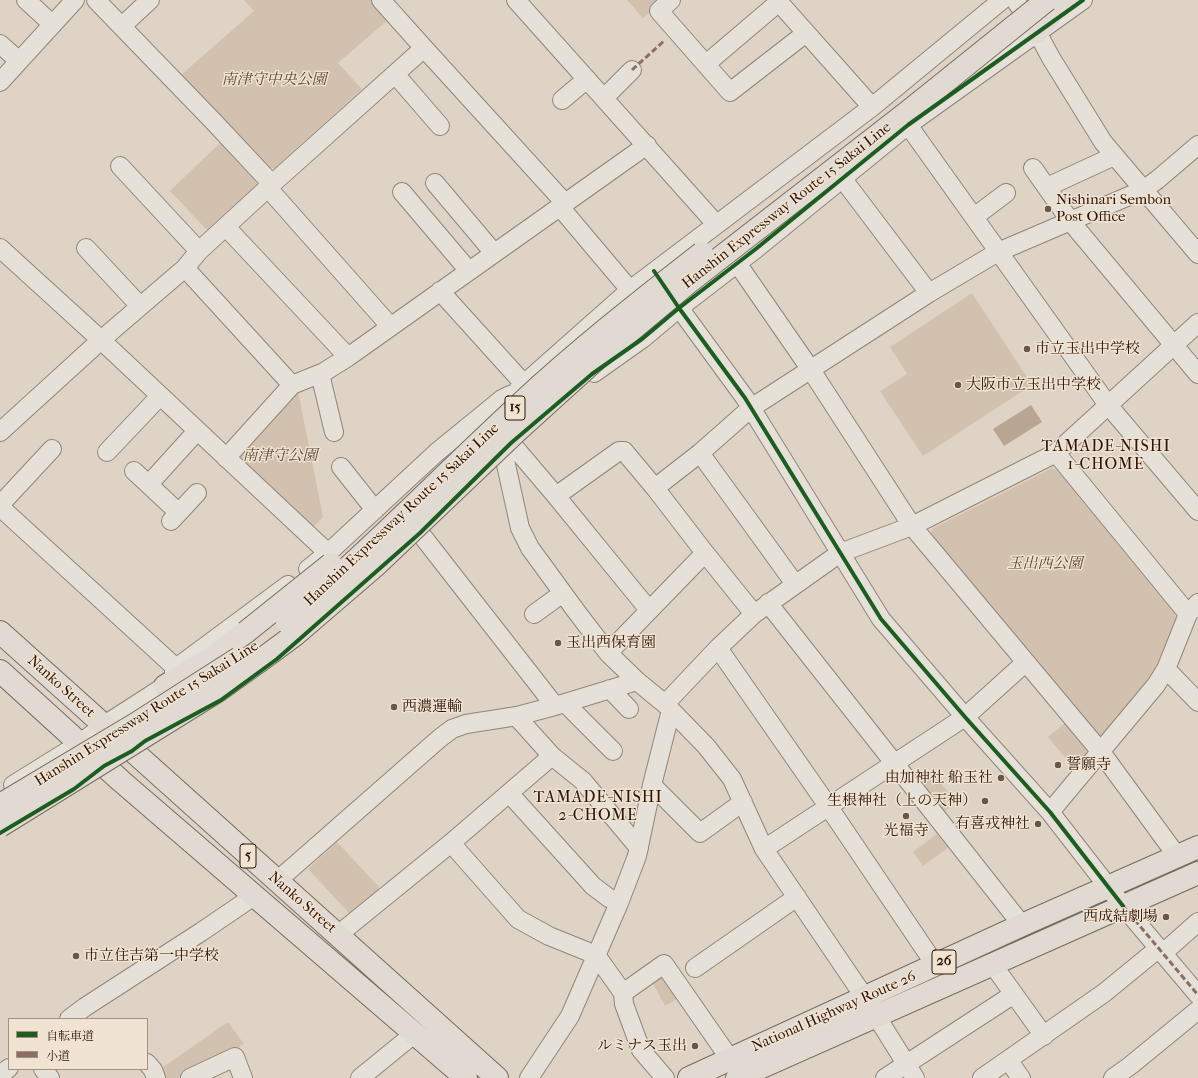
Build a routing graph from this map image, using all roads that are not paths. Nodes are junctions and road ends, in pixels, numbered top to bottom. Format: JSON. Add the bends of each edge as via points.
{"nodes":[{"id":1,"x":26,"y":0,"type":"edge"},
{"id":2,"x":76,"y":0,"type":"edge"},
{"id":3,"x":96,"y":0,"type":"edge"},
{"id":4,"x":150,"y":0,"type":"edge"},
{"id":5,"x":381,"y":0,"type":"edge"},
{"id":6,"x":516,"y":0,"type":"edge"},
{"id":7,"x":671,"y":0,"type":"edge"},
{"id":8,"x":1002,"y":0,"type":"edge"},
{"id":9,"x":1015,"y":0,"type":"edge"},
{"id":10,"x":1025,"y":0,"type":"edge"},
{"id":11,"x":1083,"y":0,"type":"edge"},
{"id":12,"x":785,"y":3,"type":"edge"},
{"id":13,"x":1057,"y":3,"type":"edge"},
{"id":14,"x":52,"y":24,"type":"junction"},
{"id":15,"x":122,"y":26,"type":"junction"},
{"id":16,"x":1037,"y":32,"type":"junction"},
{"id":17,"x":806,"y":33,"type":"junction"},
{"id":18,"x":0,"y":44,"type":"edge"},
{"id":19,"x":424,"y":48,"type":"junction"},
{"id":20,"x":19,"y":61,"type":"junction"},
{"id":21,"x":706,"y":64,"type":"junction"},
{"id":22,"x":632,"y":70,"type":"dead end"},
{"id":23,"x":394,"y":74,"type":"junction"},
{"id":24,"x":587,"y":79,"type":"junction"},
{"id":25,"x":0,"y":82,"type":"edge"},
{"id":26,"x":604,"y":98,"type":"junction"},
{"id":27,"x":562,"y":100,"type":"dead end"},
{"id":28,"x":872,"y":107,"type":"junction"},
{"id":29,"x":440,"y":126,"type":"dead end"},
{"id":30,"x":908,"y":126,"type":"junction"},
{"id":31,"x":647,"y":145,"type":"junction"},
{"id":32,"x":1198,"y":146,"type":"edge"},
{"id":33,"x":1114,"y":156,"type":"junction"},
{"id":34,"x":120,"y":166,"type":"dead end"},
{"id":35,"x":1033,"y":168,"type":"dead end"},
{"id":36,"x":842,"y":178,"type":"junction"},
{"id":37,"x":435,"y":183,"type":"dead end"},
{"id":38,"x":270,"y":186,"type":"junction"},
{"id":39,"x":1046,"y":187,"type":"junction"},
{"id":40,"x":1143,"y":190,"type":"junction"},
{"id":41,"x":402,"y":192,"type":"dead end"},
{"id":42,"x":1006,"y":194,"type":"dead end"},
{"id":43,"x":563,"y":205,"type":"junction"},
{"id":44,"x":974,"y":217,"type":"junction"},
{"id":45,"x":1070,"y":222,"type":"junction"},
{"id":46,"x":716,"y":224,"type":"junction"},
{"id":47,"x":226,"y":227,"type":"junction"},
{"id":48,"x":0,"y":248,"type":"edge"},
{"id":49,"x":86,"y":248,"type":"dead end"},
{"id":50,"x":199,"y":251,"type":"junction"},
{"id":51,"x":998,"y":252,"type":"junction"},
{"id":52,"x":494,"y":253,"type":"junction"},
{"id":53,"x":1198,"y":254,"type":"edge"},
{"id":54,"x":737,"y":263,"type":"junction"},
{"id":55,"x":185,"y":268,"type":"junction"},
{"id":56,"x":469,"y":271,"type":"junction"},
{"id":57,"x":654,"y":271,"type":"junction"},
{"id":58,"x":630,"y":290,"type":"junction"},
{"id":59,"x":440,"y":291,"type":"junction"},
{"id":60,"x":929,"y":293,"type":"junction"},
{"id":61,"x":140,"y":306,"type":"junction"},
{"id":62,"x":679,"y":308,"type":"junction"},
{"id":63,"x":1198,"y":323,"type":"edge"},
{"id":64,"x":390,"y":326,"type":"junction"},
{"id":65,"x":609,"y":326,"type":"junction"},
{"id":66,"x":101,"y":340,"type":"junction"},
{"id":67,"x":1173,"y":345,"type":"junction"},
{"id":68,"x":348,"y":357,"type":"junction"},
{"id":69,"x":811,"y":370,"type":"junction"},
{"id":70,"x":320,"y":374,"type":"junction"},
{"id":71,"x":1198,"y":374,"type":"edge"},
{"id":72,"x":292,"y":385,"type":"junction"},
{"id":73,"x":520,"y":388,"type":"junction"},
{"id":74,"x":160,"y":396,"type":"junction"},
{"id":75,"x":1108,"y":405,"type":"junction"},
{"id":76,"x":751,"y":408,"type":"junction"},
{"id":77,"x":197,"y":431,"type":"junction"},
{"id":78,"x":0,"y":432,"type":"edge"},
{"id":79,"x":334,"y":432,"type":"dead end"},
{"id":80,"x":507,"y":447,"type":"junction"},
{"id":81,"x":52,"y":449,"type":"dead end"},
{"id":82,"x":107,"y":452,"type":"dead end"},
{"id":83,"x":700,"y":452,"type":"junction"},
{"id":84,"x":1056,"y":454,"type":"junction"},
{"id":85,"x":226,"y":458,"type":"junction"},
{"id":86,"x":341,"y":467,"type":"dead end"},
{"id":87,"x":134,"y":471,"type":"dead end"},
{"id":88,"x":149,"y":484,"type":"junction"},
{"id":89,"x":655,"y":488,"type":"junction"},
{"id":90,"x":197,"y":493,"type":"dead end"},
{"id":91,"x":556,"y":496,"type":"junction"},
{"id":92,"x":0,"y":506,"type":"edge"},
{"id":93,"x":375,"y":510,"type":"junction"},
{"id":94,"x":1198,"y":512,"type":"edge"},
{"id":95,"x":912,"y":526,"type":"junction"},
{"id":96,"x":420,"y":533,"type":"junction"},
{"id":97,"x":328,"y":553,"type":"junction"},
{"id":98,"x":705,"y":553,"type":"junction"},
{"id":99,"x":840,"y":553,"type":"junction"},
{"id":100,"x":795,"y":584,"type":"junction"},
{"id":101,"x":563,"y":593,"type":"junction"},
{"id":102,"x":768,"y":603,"type":"junction"},
{"id":103,"x":1193,"y":609,"type":"edge"},
{"id":104,"x":649,"y":610,"type":"junction"},
{"id":105,"x":534,"y":614,"type":"dead end"},
{"id":106,"x":754,"y":614,"type":"junction"},
{"id":107,"x":0,"y":632,"type":"edge"},
{"id":108,"x":718,"y":648,"type":"junction"},
{"id":109,"x":608,"y":653,"type":"junction"},
{"id":110,"x":1026,"y":662,"type":"junction"},
{"id":111,"x":1166,"y":670,"type":"junction"},
{"id":112,"x":0,"y":671,"type":"edge"},
{"id":113,"x":170,"y":677,"type":"junction"},
{"id":114,"x":637,"y":681,"type":"junction"},
{"id":115,"x":610,"y":689,"type":"junction"},
{"id":116,"x":1198,"y":702,"type":"edge"},
{"id":117,"x":560,"y":704,"type":"junction"},
{"id":118,"x":668,"y":707,"type":"junction"},
{"id":119,"x":629,"y":709,"type":"dead end"},
{"id":120,"x":516,"y":716,"type":"junction"},
{"id":121,"x":965,"y":717,"type":"junction"},
{"id":122,"x":103,"y":726,"type":"junction"},
{"id":123,"x":79,"y":744,"type":"junction"},
{"id":124,"x":132,"y":751,"type":"junction"},
{"id":125,"x":613,"y":751,"type":"dead end"},
{"id":126,"x":1101,"y":752,"type":"junction"},
{"id":127,"x":552,"y":756,"type":"junction"},
{"id":128,"x":895,"y":764,"type":"junction"},
{"id":129,"x":104,"y":766,"type":"junction"},
{"id":130,"x":652,"y":785,"type":"junction"},
{"id":131,"x":0,"y":792,"type":"edge"},
{"id":132,"x":508,"y":793,"type":"junction"},
{"id":133,"x":743,"y":802,"type":"junction"},
{"id":134,"x":0,"y":805,"type":"edge"},
{"id":135,"x":828,"y":806,"type":"junction"},
{"id":136,"x":1050,"y":812,"type":"junction"},
{"id":137,"x":0,"y":826,"type":"edge"},
{"id":138,"x":0,"y":833,"type":"edge"},
{"id":139,"x":451,"y":843,"type":"junction"},
{"id":140,"x":1198,"y":847,"type":"edge"},
{"id":141,"x":639,"y":848,"type":"junction"},
{"id":142,"x":764,"y":849,"type":"junction"},
{"id":143,"x":1178,"y":856,"type":"junction"},
{"id":144,"x":1198,"y":873,"type":"edge"},
{"id":145,"x":276,"y":881,"type":"junction"},
{"id":146,"x":1108,"y":886,"type":"junction"},
{"id":147,"x":254,"y":896,"type":"junction"},
{"id":148,"x":797,"y":897,"type":"junction"},
{"id":149,"x":619,"y":903,"type":"junction"},
{"id":150,"x":1123,"y":906,"type":"junction"},
{"id":151,"x":1198,"y":922,"type":"edge"},
{"id":152,"x":1022,"y":925,"type":"junction"},
{"id":153,"x":339,"y":934,"type":"junction"},
{"id":154,"x":1161,"y":950,"type":"junction"},
{"id":155,"x":596,"y":955,"type":"junction"},
{"id":156,"x":993,"y":965,"type":"junction"},
{"id":157,"x":936,"y":966,"type":"junction"},
{"id":158,"x":695,"y":968,"type":"dead end"},
{"id":159,"x":623,"y":993,"type":"junction"},
{"id":160,"x":1014,"y":994,"type":"junction"},
{"id":161,"x":1198,"y":995,"type":"edge"},
{"id":162,"x":865,"y":998,"type":"junction"},
{"id":163,"x":1198,"y":1010,"type":"edge"},
{"id":164,"x":876,"y":1017,"type":"junction"},
{"id":165,"x":70,"y":1018,"type":"edge"},
{"id":166,"x":414,"y":1034,"type":"junction"},
{"id":167,"x":1044,"y":1036,"type":"junction"},
{"id":168,"x":1008,"y":1060,"type":"junction"},
{"id":169,"x":148,"y":1064,"type":"edge"},
{"id":170,"x":8,"y":1069,"type":"edge"},
{"id":171,"x":733,"y":1069,"type":"edge"},
{"id":172,"x":44,"y":1070,"type":"edge"},
{"id":173,"x":910,"y":1071,"type":"edge"},
{"id":174,"x":0,"y":1075,"type":"edge"},
{"id":175,"x":50,"y":1078,"type":"edge"},
{"id":176,"x":156,"y":1078,"type":"edge"},
{"id":177,"x":190,"y":1078,"type":"edge"},
{"id":178,"x":243,"y":1078,"type":"edge"},
{"id":179,"x":360,"y":1078,"type":"edge"},
{"id":180,"x":466,"y":1078,"type":"edge"},
{"id":181,"x":498,"y":1078,"type":"edge"},
{"id":182,"x":528,"y":1078,"type":"edge"},
{"id":183,"x":665,"y":1078,"type":"edge"},
{"id":184,"x":689,"y":1078,"type":"edge"},
{"id":185,"x":885,"y":1078,"type":"edge"},
{"id":186,"x":982,"y":1078,"type":"edge"},
{"id":187,"x":1020,"y":1078,"type":"edge"},
{"id":188,"x":1113,"y":1078,"type":"edge"}],
"edges":[{"from":1,"to":14,"type":"street"},
{"from":2,"to":14,"type":"street"},
{"from":3,"to":15,"type":"street"},
{"from":4,"to":15,"type":"street"},
{"from":5,"to":19,"type":"street"},
{"from":6,"to":24,"type":"street"},
{"from":7,"to":21,"type":"street","via":[[659,11]]},
{"from":8,"to":28,"type":"street"},
{"from":9,"to":16,"type":"street"},
{"from":10,"to":65,"type":"main road","name":"Hanshin Expressway Route 15 Sakai Line","number":"15","bridge":true},
{"from":11,"to":16,"type":"street"},
{"from":12,"to":17,"type":"street"},
{"from":12,"to":21,"type":"street"},
{"from":13,"to":16,"type":"main road"},
{"from":13,"to":137,"type":"main road","name":"Hanshin Expressway Route 15 Sakai Line","number":"15","bridge":true,"via":[[909,111],[628,332],[556,395],[374,567],[296,634],[219,690]]},
{"from":14,"to":20,"type":"street"},
{"from":15,"to":38,"type":"street"},
{"from":16,"to":30,"type":"street"},
{"from":16,"to":33,"type":"street","via":[[1093,128]]},
{"from":17,"to":21,"type":"street","via":[[730,92]]},
{"from":17,"to":28,"type":"street"},
{"from":18,"to":20,"type":"street"},
{"from":19,"to":23,"type":"street"},
{"from":19,"to":43,"type":"street"},
{"from":20,"to":25,"type":"street"},
{"from":22,"to":26,"type":"street"},
{"from":23,"to":29,"type":"street"},
{"from":23,"to":38,"type":"street"},
{"from":24,"to":26,"type":"street"},
{"from":24,"to":27,"type":"street"},
{"from":26,"to":31,"type":"street"},
{"from":28,"to":46,"type":"street"},
{"from":30,"to":36,"type":"street"},
{"from":30,"to":44,"type":"street"},
{"from":31,"to":43,"type":"street"},
{"from":31,"to":46,"type":"street"},
{"from":32,"to":40,"type":"street"},
{"from":33,"to":39,"type":"street"},
{"from":33,"to":40,"type":"street"},
{"from":34,"to":50,"type":"street"},
{"from":35,"to":39,"type":"street"},
{"from":36,"to":54,"type":"street"},
{"from":36,"to":60,"type":"street"},
{"from":37,"to":52,"type":"street"},
{"from":38,"to":47,"type":"street"},
{"from":38,"to":64,"type":"street"},
{"from":39,"to":45,"type":"street"},
{"from":40,"to":45,"type":"street"},
{"from":40,"to":53,"type":"street"},
{"from":41,"to":56,"type":"street"},
{"from":42,"to":44,"type":"street"},
{"from":43,"to":52,"type":"street"},
{"from":43,"to":58,"type":"street"},
{"from":44,"to":51,"type":"street"},
{"from":45,"to":51,"type":"street"},
{"from":45,"to":67,"type":"street"},
{"from":46,"to":57,"type":"street"},
{"from":47,"to":50,"type":"street"},
{"from":47,"to":68,"type":"street"},
{"from":48,"to":66,"type":"street"},
{"from":49,"to":61,"type":"street"},
{"from":50,"to":55,"type":"street"},
{"from":51,"to":60,"type":"street"},
{"from":51,"to":75,"type":"street"},
{"from":52,"to":56,"type":"street"},
{"from":54,"to":62,"type":"street"},
{"from":54,"to":69,"type":"street"},
{"from":55,"to":61,"type":"street"},
{"from":55,"to":72,"type":"street"},
{"from":56,"to":59,"type":"street"},
{"from":57,"to":58,"type":"street"},
{"from":57,"to":62,"type":"street"},
{"from":58,"to":73,"type":"street"},
{"from":59,"to":64,"type":"street"},
{"from":59,"to":73,"type":"street"},
{"from":60,"to":69,"type":"street"},
{"from":61,"to":66,"type":"street"},
{"from":62,"to":76,"type":"street"},
{"from":62,"to":80,"type":"street","via":[[642,339],[592,374]]},
{"from":63,"to":67,"type":"street"},
{"from":64,"to":68,"type":"street"},
{"from":65,"to":113,"type":"main road","number":"15","bridge":true,"via":[[511,398],[343,554],[246,632],[212,657]]},
{"from":65,"to":134,"type":"main road","name":"Hanshin Expressway Route 15 Sakai Line","number":"15","bridge":true,"via":[[519,405],[366,552],[288,621],[210,677]]},
{"from":66,"to":74,"type":"street"},
{"from":66,"to":78,"type":"street"},
{"from":67,"to":71,"type":"street"},
{"from":67,"to":75,"type":"street"},
{"from":68,"to":70,"type":"street"},
{"from":69,"to":76,"type":"street"},
{"from":69,"to":95,"type":"street"},
{"from":70,"to":72,"type":"street"},
{"from":70,"to":79,"type":"street"},
{"from":72,"to":85,"type":"street"},
{"from":73,"to":93,"type":"street","via":[[502,399],[437,452]]},
{"from":73,"to":113,"type":"street","via":[[503,412],[342,563],[264,630],[194,679]]},
{"from":74,"to":77,"type":"street"},
{"from":74,"to":82,"type":"street"},
{"from":75,"to":84,"type":"street"},
{"from":75,"to":94,"type":"street"},
{"from":76,"to":83,"type":"street"},
{"from":76,"to":99,"type":"street"},
{"from":77,"to":85,"type":"street"},
{"from":77,"to":88,"type":"street"},
{"from":80,"to":91,"type":"street"},
{"from":80,"to":96,"type":"street"},
{"from":80,"to":101,"type":"street","via":[[520,528],[530,548]]},
{"from":81,"to":92,"type":"street"},
{"from":83,"to":89,"type":"street"},
{"from":83,"to":100,"type":"street"},
{"from":84,"to":95,"type":"street"},
{"from":84,"to":103,"type":"street"},
{"from":85,"to":97,"type":"street"},
{"from":86,"to":93,"type":"street"},
{"from":87,"to":88,"type":"street"},
{"from":88,"to":90,"type":"street","via":[[174,517]]},
{"from":89,"to":91,"type":"street","via":[[624,452],[619,450]]},
{"from":89,"to":98,"type":"street"},
{"from":91,"to":104,"type":"street"},
{"from":92,"to":113,"type":"street"},
{"from":93,"to":97,"type":"street"},
{"from":95,"to":99,"type":"street"},
{"from":95,"to":110,"type":"street"},
{"from":96,"to":117,"type":"street"},
{"from":96,"to":124,"type":"street","via":[[278,659],[221,700],[145,741]]},
{"from":97,"to":113,"type":"street"},
{"from":98,"to":104,"type":"street"},
{"from":98,"to":106,"type":"street"},
{"from":99,"to":100,"type":"street"},
{"from":99,"to":121,"type":"street","via":[[881,619]]},
{"from":100,"to":102,"type":"street"},
{"from":101,"to":105,"type":"street"},
{"from":101,"to":109,"type":"street"},
{"from":102,"to":106,"type":"street"},
{"from":102,"to":128,"type":"street"},
{"from":103,"to":111,"type":"street"},
{"from":104,"to":109,"type":"street"},
{"from":106,"to":108,"type":"street"},
{"from":107,"to":122,"type":"main road","name":"Nanko Street","number":"5"},
{"from":108,"to":118,"type":"street"},
{"from":108,"to":135,"type":"street"},
{"from":109,"to":114,"type":"street"},
{"from":110,"to":121,"type":"street"},
{"from":110,"to":126,"type":"street"},
{"from":111,"to":116,"type":"street"},
{"from":111,"to":126,"type":"street"},
{"from":112,"to":123,"type":"main road","name":"Nanko Street","number":"5"},
{"from":113,"to":122,"type":"street"},
{"from":114,"to":115,"type":"street"},
{"from":114,"to":118,"type":"street"},
{"from":115,"to":117,"type":"street"},
{"from":115,"to":119,"type":"street"},
{"from":117,"to":120,"type":"street"},
{"from":117,"to":125,"type":"street"},
{"from":118,"to":130,"type":"street"},
{"from":118,"to":133,"type":"street","via":[[706,746],[732,779]]},
{"from":120,"to":127,"type":"street"},
{"from":120,"to":145,"type":"street","via":[[466,724],[452,729]]},
{"from":121,"to":128,"type":"street"},
{"from":121,"to":136,"type":"street"},
{"from":122,"to":123,"type":"street"},
{"from":122,"to":124,"type":"main road","name":"Nanko Street","number":"5"},
{"from":123,"to":129,"type":"main road","name":"Nanko Street","number":"5"},
{"from":123,"to":131,"type":"street"},
{"from":124,"to":129,"type":"street"},
{"from":124,"to":145,"type":"main road","name":"Nanko Street","number":"5"},
{"from":126,"to":136,"type":"street"},
{"from":126,"to":143,"type":"street"},
{"from":127,"to":132,"type":"street"},
{"from":127,"to":141,"type":"street","via":[[583,781]]},
{"from":128,"to":135,"type":"street"},
{"from":128,"to":152,"type":"street"},
{"from":129,"to":138,"type":"street","via":[[74,789]]},
{"from":129,"to":147,"type":"main road","name":"Nanko Street","number":"5"},
{"from":130,"to":133,"type":"street","via":[[700,833]]},
{"from":130,"to":141,"type":"street"},
{"from":132,"to":139,"type":"street"},
{"from":132,"to":149,"type":"street","via":[[593,886]]},
{"from":133,"to":142,"type":"street"},
{"from":135,"to":142,"type":"street"},
{"from":135,"to":157,"type":"street"},
{"from":136,"to":146,"type":"street"},
{"from":139,"to":153,"type":"street"},
{"from":139,"to":155,"type":"street","via":[[518,920]]},
{"from":140,"to":143,"type":"main road","name":"National Highway Route 26","number":"26"},
{"from":141,"to":149,"type":"street"},
{"from":142,"to":148,"type":"street"},
{"from":143,"to":146,"type":"main road","name":"National Highway Route 26","number":"26"},
{"from":144,"to":150,"type":"main road","name":"National Highway Route 26","number":"26"},
{"from":145,"to":153,"type":"main road","name":"Nanko Street","number":"5"},
{"from":146,"to":150,"type":"street"},
{"from":146,"to":152,"type":"main road","name":"National Highway Route 26","number":"26"},
{"from":147,"to":165,"type":"street"},
{"from":147,"to":166,"type":"main road","name":"Nanko Street","number":"5"},
{"from":148,"to":158,"type":"street"},
{"from":148,"to":162,"type":"street"},
{"from":149,"to":155,"type":"street"},
{"from":150,"to":154,"type":"street"},
{"from":150,"to":156,"type":"main road","name":"National Highway Route 26","number":"26"},
{"from":151,"to":154,"type":"street"},
{"from":152,"to":157,"type":"main road","name":"National Highway Route 26","number":"26"},
{"from":153,"to":181,"type":"main road","name":"Nanko Street","number":"5"},
{"from":154,"to":161,"type":"street"},
{"from":154,"to":167,"type":"street"},
{"from":155,"to":159,"type":"street"},
{"from":155,"to":182,"type":"street","via":[[570,1016]]},
{"from":156,"to":160,"type":"street"},
{"from":156,"to":164,"type":"main road","name":"National Highway Route 26","number":"26"},
{"from":157,"to":162,"type":"main road","name":"National Highway Route 26","number":"26"},
{"from":159,"to":171,"type":"street","via":[[664,964]]},
{"from":159,"to":183,"type":"street","via":[[624,1004],[641,1050]]},
{"from":160,"to":167,"type":"street"},
{"from":160,"to":173,"type":"street"},
{"from":162,"to":164,"type":"street"},
{"from":162,"to":171,"type":"main road","name":"National Highway Route 26","number":"26"},
{"from":163,"to":188,"type":"street"},
{"from":164,"to":171,"type":"main road","name":"National Highway Route 26","number":"26"},
{"from":164,"to":173,"type":"street"},
{"from":166,"to":179,"type":"street"},
{"from":166,"to":180,"type":"main road","name":"Nanko Street","number":"5"},
{"from":167,"to":168,"type":"street"},
{"from":168,"to":186,"type":"street"},
{"from":168,"to":187,"type":"street"},
{"from":169,"to":176,"type":"street"},
{"from":170,"to":174,"type":"street"},
{"from":171,"to":184,"type":"main road","name":"National Highway Route 26","number":"26"},
{"from":172,"to":175,"type":"street"},
{"from":173,"to":185,"type":"street"},
{"from":177,"to":178,"type":"street","via":[[235,1056]]}]}
